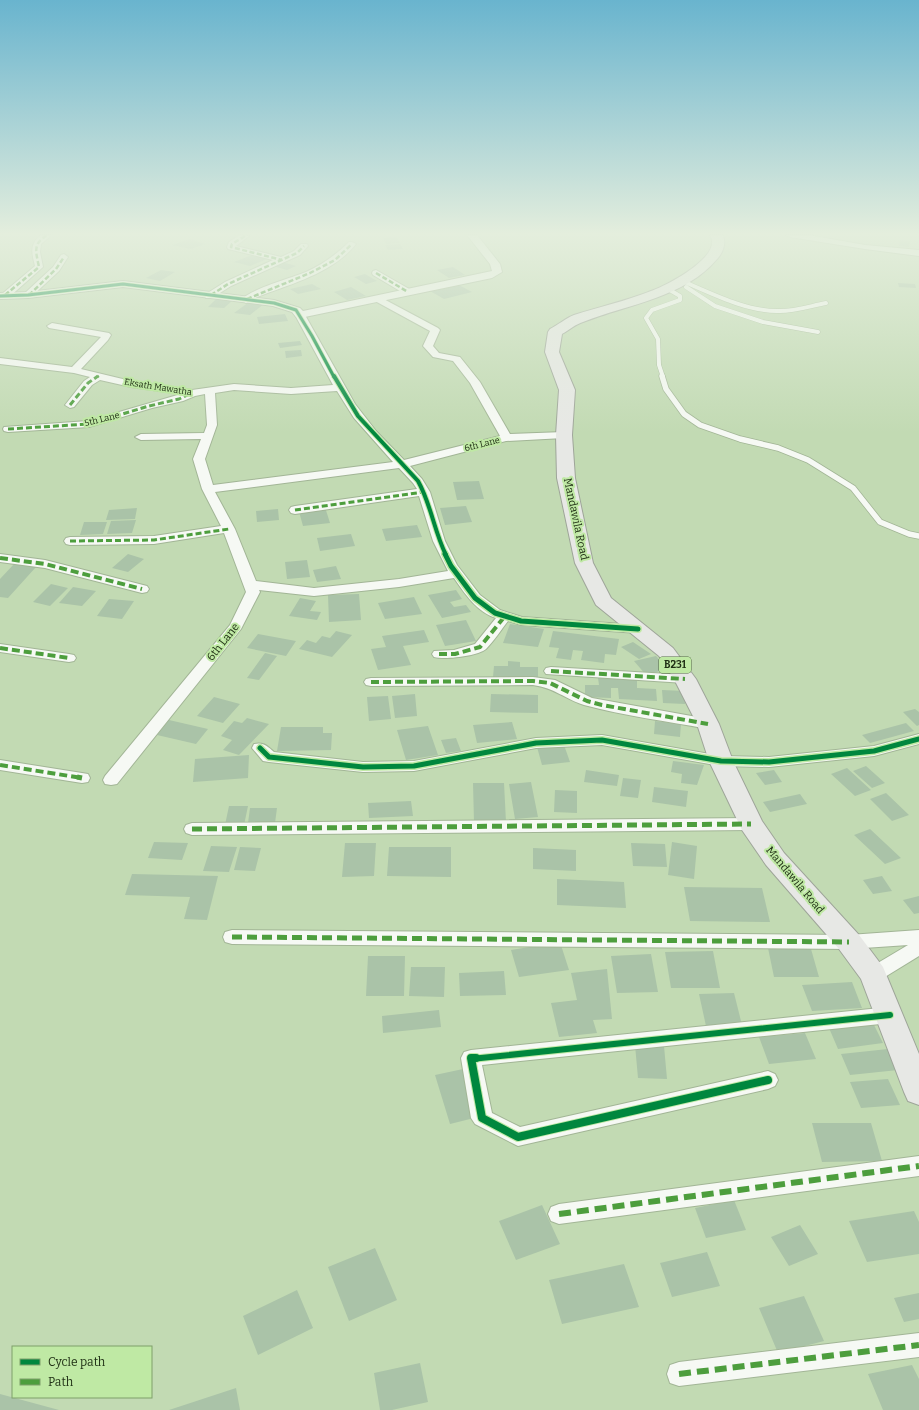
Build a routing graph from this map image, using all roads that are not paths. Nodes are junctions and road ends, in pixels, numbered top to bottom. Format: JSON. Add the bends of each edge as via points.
{"nodes":[{"id":1,"x":253,"y":301,"type":"edge"},
{"id":2,"x":369,"y":301,"type":"edge"},
{"id":3,"x":381,"y":301,"type":"edge"},
{"id":4,"x":628,"y":301,"type":"edge"},
{"id":5,"x":678,"y":301,"type":"edge"},
{"id":6,"x":708,"y":301,"type":"edge"},
{"id":7,"x":734,"y":301,"type":"edge"},
{"id":8,"x":826,"y":303,"type":"dead end"},
{"id":9,"x":300,"y":315,"type":"junction"},
{"id":10,"x":52,"y":326,"type":"dead end"},
{"id":11,"x":818,"y":332,"type":"dead end"},
{"id":12,"x":0,"y":361,"type":"edge"},
{"id":13,"x":74,"y":370,"type":"junction"},
{"id":14,"x":99,"y":376,"type":"junction"},
{"id":15,"x":340,"y":388,"type":"junction"},
{"id":16,"x":210,"y":391,"type":"junction"},
{"id":17,"x":192,"y":393,"type":"junction"},
{"id":18,"x":70,"y":405,"type":"dead end"},
{"id":19,"x":8,"y":429,"type":"dead end"},
{"id":20,"x":564,"y":435,"type":"junction"},
{"id":21,"x":208,"y":436,"type":"junction"},
{"id":22,"x":141,"y":437,"type":"dead end"},
{"id":23,"x":506,"y":438,"type":"junction"},
{"id":24,"x":402,"y":464,"type":"junction"},
{"id":25,"x":208,"y":489,"type":"junction"},
{"id":26,"x":424,"y":492,"type":"junction"},
{"id":27,"x":295,"y":510,"type":"dead end"},
{"id":28,"x":229,"y":529,"type":"junction"},
{"id":29,"x":919,"y":536,"type":"edge"},
{"id":30,"x":70,"y":541,"type":"dead end"},
{"id":31,"x":0,"y":558,"type":"edge"},
{"id":32,"x":457,"y":574,"type":"junction"},
{"id":33,"x":252,"y":585,"type":"junction"},
{"id":34,"x":142,"y":589,"type":"dead end"},
{"id":35,"x":505,"y":616,"type":"junction"},
{"id":36,"x":638,"y":629,"type":"junction"},
{"id":37,"x":0,"y":648,"type":"edge"},
{"id":38,"x":439,"y":654,"type":"dead end"},
{"id":39,"x":69,"y":658,"type":"dead end"},
{"id":40,"x":551,"y":671,"type":"dead end"},
{"id":41,"x":685,"y":679,"type":"junction"},
{"id":42,"x":371,"y":682,"type":"dead end"},
{"id":43,"x":708,"y":724,"type":"junction"},
{"id":44,"x":919,"y":739,"type":"edge"},
{"id":45,"x":260,"y":748,"type":"dead end"},
{"id":46,"x":721,"y":761,"type":"junction"},
{"id":47,"x":0,"y":765,"type":"edge"},
{"id":48,"x":82,"y":778,"type":"dead end"},
{"id":49,"x":111,"y":780,"type":"dead end"},
{"id":50,"x":751,"y":824,"type":"junction"},
{"id":51,"x":192,"y":829,"type":"dead end"},
{"id":52,"x":232,"y":937,"type":"dead end"},
{"id":53,"x":919,"y":937,"type":"edge"},
{"id":54,"x":849,"y":942,"type":"junction"},
{"id":55,"x":919,"y":947,"type":"edge"},
{"id":56,"x":873,"y":975,"type":"junction"},
{"id":57,"x":890,"y":1015,"type":"junction"},
{"id":58,"x":768,"y":1080,"type":"dead end"},
{"id":59,"x":919,"y":1092,"type":"edge"},
{"id":60,"x":919,"y":1166,"type":"edge"},
{"id":61,"x":559,"y":1214,"type":"dead end"},
{"id":62,"x":919,"y":1345,"type":"edge"},
{"id":63,"x":679,"y":1374,"type":"dead end"}],
"edges":[{"from":1,"to":9,"type":"street","via":[[274,303],[296,310]]},
{"from":2,"to":9,"type":"street"},
{"from":3,"to":23,"type":"street","via":[[435,330],[428,346],[436,355],[456,359],[475,382]]},
{"from":4,"to":20,"type":"main road","name":"Mandawila Road","number":"B231","via":[[577,319],[555,332],[552,352],[566,390]]},
{"from":5,"to":29,"type":"lane","via":[[652,310],[646,318],[658,339],[659,365],[666,389],[684,414],[700,425],[740,439],[778,448],[808,460],[853,488],[880,522]]},
{"from":6,"to":11,"type":"lane","via":[[715,306],[763,322]]},
{"from":7,"to":8,"type":"lane","via":[[771,311]]},
{"from":9,"to":15,"type":"street"},
{"from":10,"to":13,"type":"street","via":[[106,335]]},
{"from":12,"to":13,"type":"street","name":"Eksath Mawatha"},
{"from":13,"to":14,"type":"street","name":"Eksath Mawatha"},
{"from":14,"to":17,"type":"street","name":"Eksath Mawatha","via":[[131,384]]},
{"from":14,"to":18,"type":"street","via":[[88,383]]},
{"from":15,"to":16,"type":"street","name":"Eksath Mawatha","via":[[291,390],[234,387]]},
{"from":15,"to":24,"type":"street","via":[[358,416]]},
{"from":16,"to":17,"type":"street","name":"Eksath Mawatha"},
{"from":16,"to":21,"type":"street","via":[[212,425]]},
{"from":17,"to":19,"type":"street","name":"5th Lane","via":[[89,424]]},
{"from":20,"to":23,"type":"street","name":"6th Lane"},
{"from":20,"to":36,"type":"main road","name":"Mandawila Road","number":"B231","via":[[566,478],[584,563],[603,601]]},
{"from":21,"to":22,"type":"street"},
{"from":21,"to":25,"type":"street","via":[[199,459]]},
{"from":23,"to":24,"type":"street","name":"6th Lane"},
{"from":24,"to":25,"type":"street","name":"6th Lane"},
{"from":24,"to":26,"type":"street","via":[[418,481]]},
{"from":25,"to":28,"type":"street"},
{"from":26,"to":27,"type":"street"},
{"from":26,"to":32,"type":"street","via":[[439,541]]},
{"from":28,"to":30,"type":"street","via":[[154,540]]},
{"from":28,"to":33,"type":"street"},
{"from":31,"to":34,"type":"street","via":[[46,564]]},
{"from":32,"to":33,"type":"street","via":[[314,592]]},
{"from":32,"to":35,"type":"street","via":[[475,598],[495,613]]},
{"from":33,"to":49,"type":"street","name":"6th Lane","via":[[253,592],[236,626]]},
{"from":35,"to":36,"type":"street","via":[[521,620]]},
{"from":35,"to":38,"type":"street","via":[[480,648],[455,654]]},
{"from":36,"to":41,"type":"main road","name":"Mandawila Road","number":"B231","via":[[666,652]]},
{"from":37,"to":39,"type":"street"},
{"from":40,"to":41,"type":"street"},
{"from":41,"to":43,"type":"main road","name":"Mandawila Road","number":"B231"},
{"from":42,"to":43,"type":"street","via":[[550,683],[587,701],[602,705]]},
{"from":43,"to":46,"type":"main road","name":"Mandawila Road","number":"B231"},
{"from":44,"to":46,"type":"street","via":[[874,751],[769,762]]},
{"from":45,"to":46,"type":"street","via":[[269,756],[279,758],[363,767],[407,766],[536,743],[602,740]]},
{"from":46,"to":50,"type":"main road","name":"Mandawila Road","number":"B231"},
{"from":47,"to":48,"type":"street"},
{"from":50,"to":51,"type":"street"},
{"from":50,"to":54,"type":"main road","name":"Mandawila Road","number":"B231","via":[[775,859]]},
{"from":52,"to":54,"type":"street"},
{"from":53,"to":54,"type":"street"},
{"from":54,"to":56,"type":"main road","name":"Mandawila Road","number":"B231"},
{"from":55,"to":56,"type":"street"},
{"from":56,"to":57,"type":"main road","name":"Mandawila Road","number":"B231"},
{"from":57,"to":58,"type":"street","via":[[471,1058],[482,1118],[518,1137]]},
{"from":57,"to":59,"type":"main road","name":"Mandawila Road","number":"B231"},
{"from":60,"to":61,"type":"street"},
{"from":62,"to":63,"type":"street"}]}
